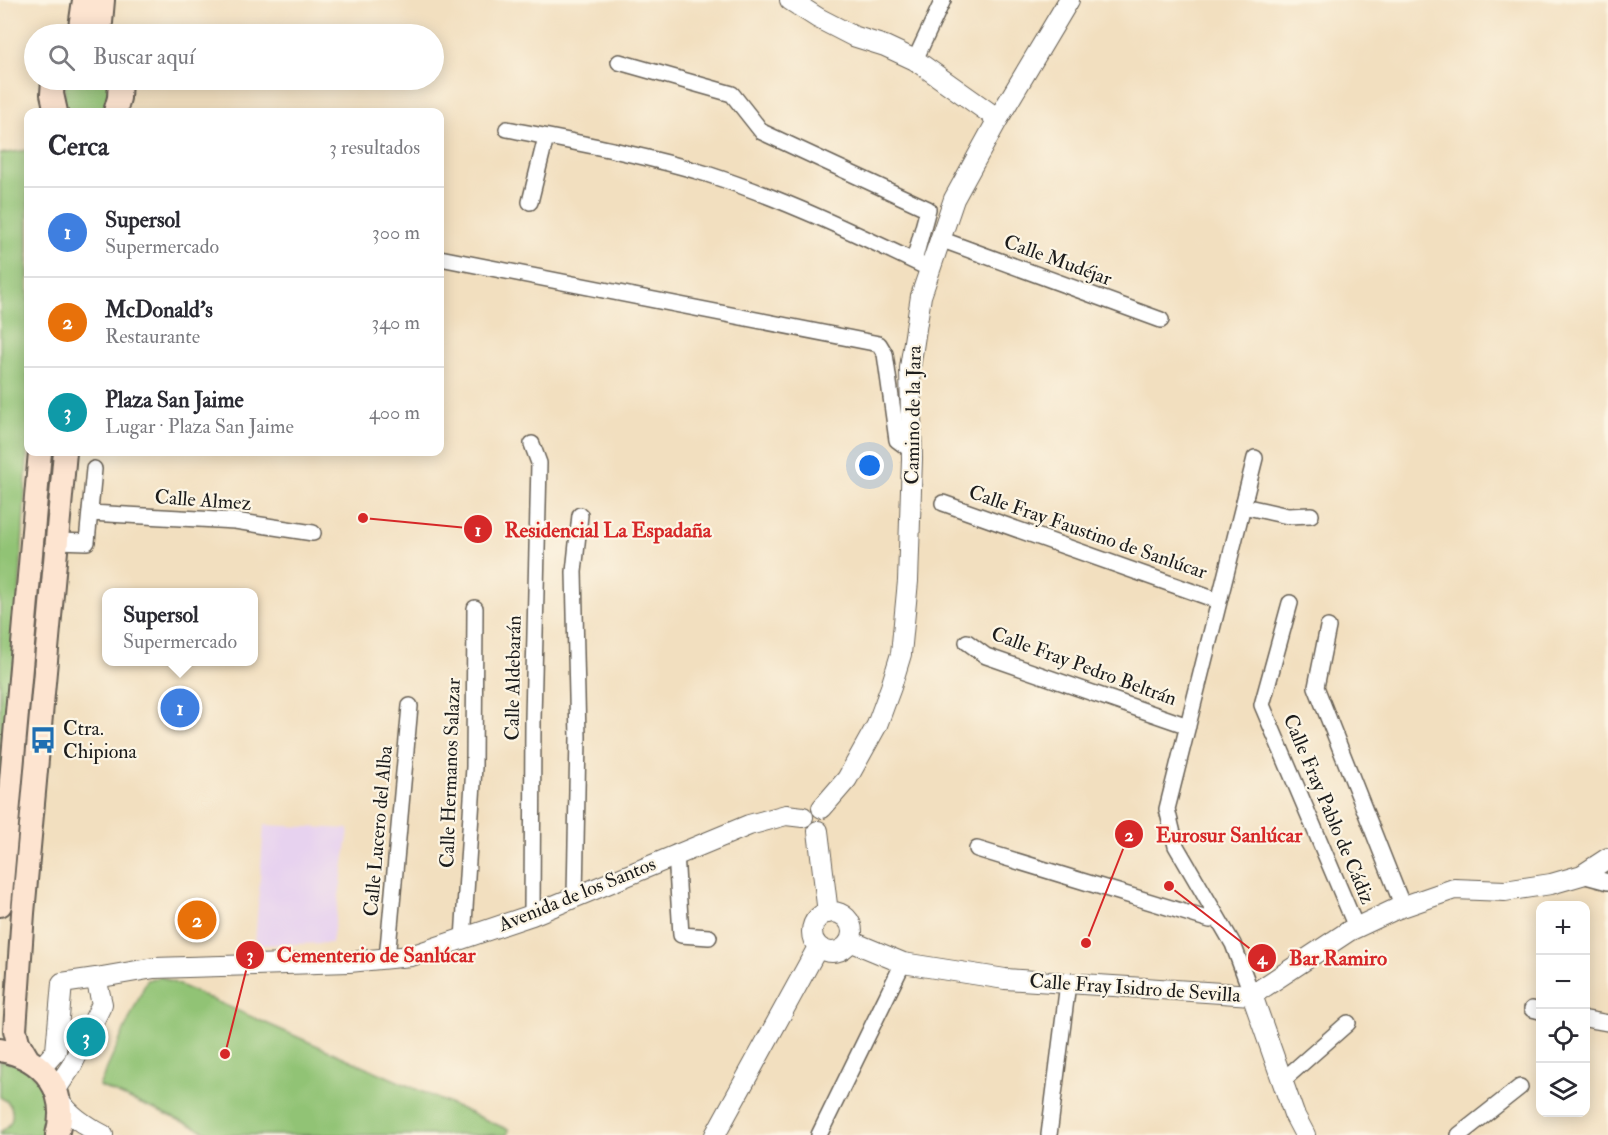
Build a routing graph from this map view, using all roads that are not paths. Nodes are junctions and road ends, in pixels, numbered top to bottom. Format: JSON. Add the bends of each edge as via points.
{"nodes":[{"id":1,"x":84,"y":0,"type":"edge"},
{"id":2,"x":103,"y":0,"type":"edge"},
{"id":3,"x":790,"y":0,"type":"edge"},
{"id":4,"x":943,"y":0,"type":"edge"},
{"id":5,"x":1069,"y":0,"type":"edge"},
{"id":6,"x":80,"y":24,"type":"edge"},
{"id":7,"x":101,"y":24,"type":"edge"},
{"id":8,"x":915,"y":60,"type":"junction"},
{"id":9,"x":619,"y":62,"type":"dead end"},
{"id":10,"x":52,"y":90,"type":"edge"},
{"id":11,"x":119,"y":90,"type":"edge"},
{"id":12,"x":55,"y":108,"type":"edge"},
{"id":13,"x":116,"y":108,"type":"edge"},
{"id":14,"x":998,"y":119,"type":"junction"},
{"id":15,"x":507,"y":129,"type":"dead end"},
{"id":16,"x":546,"y":137,"type":"junction"},
{"id":17,"x":530,"y":202,"type":"dead end"},
{"id":18,"x":940,"y":239,"type":"junction"},
{"id":19,"x":444,"y":259,"type":"edge"},
{"id":20,"x":922,"y":265,"type":"junction"},
{"id":21,"x":1161,"y":320,"type":"dead end"},
{"id":22,"x":532,"y":444,"type":"dead end"},
{"id":23,"x":912,"y":451,"type":"junction"},
{"id":24,"x":40,"y":456,"type":"edge"},
{"id":25,"x":66,"y":456,"type":"edge"},
{"id":26,"x":1255,"y":458,"type":"dead end"},
{"id":27,"x":94,"y":469,"type":"dead end"},
{"id":28,"x":943,"y":503,"type":"dead end"},
{"id":29,"x":1243,"y":506,"type":"junction"},
{"id":30,"x":90,"y":513,"type":"junction"},
{"id":31,"x":580,"y":515,"type":"dead end"},
{"id":32,"x":1311,"y":515,"type":"dead end"},
{"id":33,"x":313,"y":533,"type":"dead end"},
{"id":34,"x":57,"y":540,"type":"junction"},
{"id":35,"x":1219,"y":601,"type":"junction"},
{"id":36,"x":1290,"y":603,"type":"dead end"},
{"id":37,"x":475,"y":608,"type":"dead end"},
{"id":38,"x":1328,"y":627,"type":"dead end"},
{"id":39,"x":967,"y":642,"type":"dead end"},
{"id":40,"x":410,"y":706,"type":"dead end"},
{"id":41,"x":1188,"y":726,"type":"junction"},
{"id":42,"x":822,"y":808,"type":"junction"},
{"id":43,"x":803,"y":817,"type":"junction"},
{"id":44,"x":818,"y":831,"type":"junction"},
{"id":45,"x":977,"y":849,"type":"dead end"},
{"id":46,"x":676,"y":853,"type":"junction"},
{"id":47,"x":1608,"y":858,"type":"edge"},
{"id":48,"x":1582,"y":875,"type":"junction"},
{"id":49,"x":1608,"y":882,"type":"edge"},
{"id":50,"x":575,"y":897,"type":"junction"},
{"id":51,"x":0,"y":904,"type":"edge"},
{"id":52,"x":1403,"y":907,"type":"junction"},
{"id":53,"x":828,"y":913,"type":"junction"},
{"id":54,"x":532,"y":915,"type":"junction"},
{"id":55,"x":1217,"y":916,"type":"junction"},
{"id":56,"x":1356,"y":927,"type":"junction"},
{"id":57,"x":709,"y":937,"type":"dead end"},
{"id":58,"x":464,"y":939,"type":"junction"},
{"id":59,"x":850,"y":941,"type":"junction"},
{"id":60,"x":818,"y":947,"type":"junction"},
{"id":61,"x":387,"y":959,"type":"junction"},
{"id":62,"x":903,"y":963,"type":"junction"},
{"id":63,"x":96,"y":978,"type":"junction"},
{"id":64,"x":1068,"y":983,"type":"junction"},
{"id":65,"x":1252,"y":995,"type":"junction"},
{"id":66,"x":1590,"y":1020,"type":"edge"},
{"id":67,"x":1348,"y":1023,"type":"dead end"},
{"id":68,"x":1608,"y":1023,"type":"edge"},
{"id":69,"x":56,"y":1034,"type":"junction"},
{"id":70,"x":82,"y":1043,"type":"junction"},
{"id":71,"x":0,"y":1050,"type":"edge"},
{"id":72,"x":35,"y":1063,"type":"junction"},
{"id":73,"x":1282,"y":1081,"type":"junction"},
{"id":74,"x":1520,"y":1087,"type":"dead end"},
{"id":75,"x":57,"y":1094,"type":"junction"},
{"id":76,"x":57,"y":1135,"type":"edge"},
{"id":77,"x":103,"y":1135,"type":"edge"},
{"id":78,"x":715,"y":1135,"type":"edge"},
{"id":79,"x":819,"y":1135,"type":"edge"},
{"id":80,"x":1048,"y":1135,"type":"edge"},
{"id":81,"x":1305,"y":1135,"type":"edge"},
{"id":82,"x":1459,"y":1135,"type":"edge"}],
"edges":[{"from":1,"to":6,"type":"main road"},
{"from":2,"to":7,"type":"main road"},
{"from":3,"to":8,"type":"street","via":[[853,36]]},
{"from":4,"to":8,"type":"street"},
{"from":5,"to":14,"type":"street","name":"Camino de la Jara"},
{"from":8,"to":14,"type":"street"},
{"from":9,"to":20,"type":"street","via":[[732,94],[762,132],[928,209]]},
{"from":10,"to":12,"type":"main road"},
{"from":11,"to":13,"type":"main road"},
{"from":14,"to":18,"type":"street","name":"Camino de la Jara","via":[[954,199]]},
{"from":15,"to":16,"type":"street"},
{"from":16,"to":17,"type":"street"},
{"from":16,"to":20,"type":"street","via":[[707,174],[824,218]]},
{"from":18,"to":20,"type":"street","name":"Camino de la Jara"},
{"from":18,"to":21,"type":"street","name":"Calle Mudéjar"},
{"from":19,"to":23,"type":"street","via":[[879,344],[885,354],[897,440]]},
{"from":20,"to":23,"type":"street","name":"Camino de la Jara","via":[[910,368]]},
{"from":22,"to":54,"type":"street","name":"Calle Aldebarán","via":[[539,463]]},
{"from":23,"to":42,"type":"street","name":"Camino de la Jara","via":[[908,581],[901,654],[877,725],[847,779]]},
{"from":24,"to":51,"type":"main road"},
{"from":25,"to":34,"type":"main road"},
{"from":26,"to":29,"type":"street"},
{"from":27,"to":30,"type":"street"},
{"from":28,"to":35,"type":"street","name":"Calle Fray Faustino de Sanlúcar"},
{"from":29,"to":32,"type":"street","via":[[1288,516]]},
{"from":29,"to":35,"type":"street"},
{"from":30,"to":33,"type":"street","name":"Calle Almez","via":[[235,521]]},
{"from":30,"to":34,"type":"street","via":[[87,542]]},
{"from":31,"to":50,"type":"street","via":[[574,572],[578,737]]},
{"from":34,"to":72,"type":"main road","via":[[15,1030],[18,1042]]},
{"from":35,"to":41,"type":"street"},
{"from":36,"to":56,"type":"street","name":"Calle Fray Pablo de Cádiz","via":[[1262,705]]},
{"from":37,"to":58,"type":"street","name":"Calle Hermanos Salazar","via":[[474,767]]},
{"from":38,"to":52,"type":"street","via":[[1317,687]]},
{"from":39,"to":41,"type":"street","name":"Calle Fray Pedro Beltrán","via":[[986,656]]},
{"from":40,"to":61,"type":"street","name":"Calle Lucero del Alba"},
{"from":41,"to":55,"type":"street","via":[[1167,809],[1176,846]]},
{"from":42,"to":43,"type":"street","via":[[808,809]]},
{"from":42,"to":44,"type":"street","via":[[827,821]]},
{"from":43,"to":44,"type":"street","via":[[809,829]]},
{"from":43,"to":46,"type":"street","name":"Avenida de los Santos","via":[[786,815],[748,825]]},
{"from":44,"to":53,"type":"street"},
{"from":45,"to":55,"type":"street","via":[[1210,920]]},
{"from":46,"to":50,"type":"street","name":"Avenida de los Santos"},
{"from":46,"to":57,"type":"street","via":[[681,934]]},
{"from":47,"to":48,"type":"street","name":"Calle Fray Isidro de Sevilla"},
{"from":48,"to":49,"type":"street"},
{"from":48,"to":52,"type":"street","name":"Calle Fray Isidro de Sevilla","via":[[1505,891],[1454,889]]},
{"from":50,"to":54,"type":"street","name":"Avenida de los Santos"},
{"from":52,"to":56,"type":"street","name":"Calle Fray Isidro de Sevilla"},
{"from":53,"to":59,"type":"street","via":[[840,914],[850,923]]},
{"from":53,"to":60,"type":"street","via":[[813,927],[812,938]]},
{"from":54,"to":58,"type":"street","name":"Avenida de los Santos"},
{"from":55,"to":65,"type":"street","via":[[1233,944]]},
{"from":56,"to":65,"type":"street","name":"Calle Fray Isidro de Sevilla"},
{"from":58,"to":61,"type":"street","name":"Avenida de los Santos","via":[[411,956]]},
{"from":59,"to":60,"type":"street","via":[[835,952]]},
{"from":59,"to":62,"type":"street","name":"Calle Fray Isidro de Sevilla"},
{"from":60,"to":78,"type":"street"},
{"from":61,"to":63,"type":"street","name":"Avenida de los Santos","via":[[154,968]]},
{"from":62,"to":64,"type":"street","name":"Calle Fray Isidro de Sevilla","via":[[1005,980]]},
{"from":62,"to":79,"type":"street"},
{"from":63,"to":69,"type":"street","name":"Avenida de los Santos","via":[[62,983]]},
{"from":63,"to":70,"type":"street","via":[[102,1004]]},
{"from":64,"to":65,"type":"street","name":"Calle Fray Isidro de Sevilla"},
{"from":64,"to":80,"type":"street"},
{"from":65,"to":73,"type":"street"},
{"from":66,"to":68,"type":"street"},
{"from":67,"to":73,"type":"street"},
{"from":69,"to":70,"type":"street"},
{"from":69,"to":72,"type":"street","via":[[56,1051]]},
{"from":70,"to":75,"type":"street"},
{"from":71,"to":72,"type":"main road"},
{"from":72,"to":75,"type":"main road"},
{"from":73,"to":81,"type":"street"},
{"from":74,"to":82,"type":"street"},
{"from":75,"to":76,"type":"main road"},
{"from":75,"to":77,"type":"street","via":[[72,1116]]}]}
